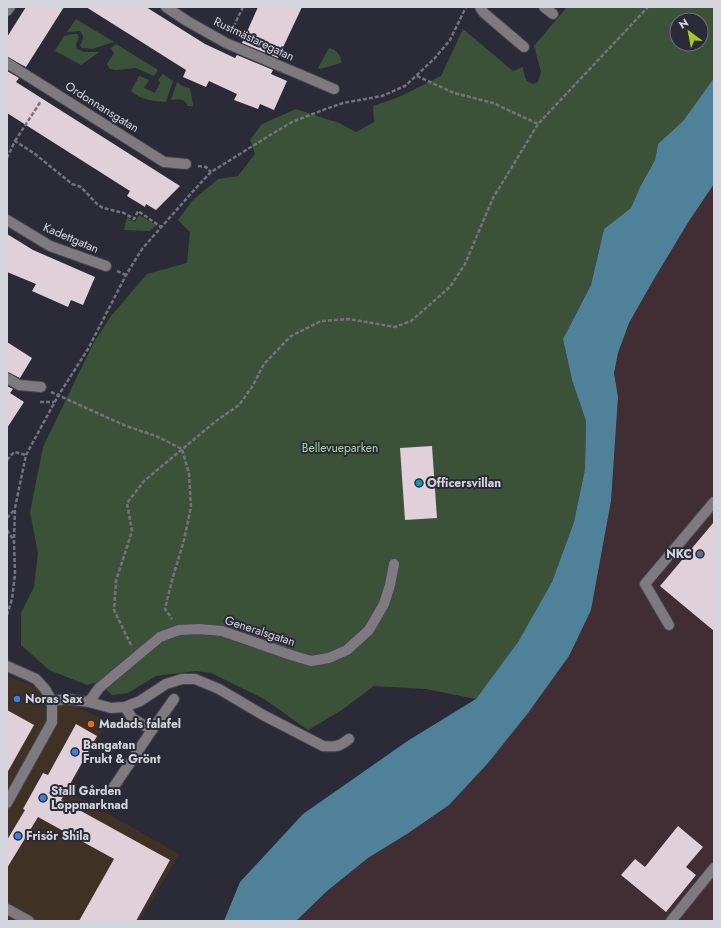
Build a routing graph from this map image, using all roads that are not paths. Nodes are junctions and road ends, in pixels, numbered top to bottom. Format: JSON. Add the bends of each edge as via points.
{"nodes":[{"id":1,"x":10,"y":7,"type":"edge"},
{"id":2,"x":166,"y":7,"type":"edge"},
{"id":3,"x":480,"y":7,"type":"edge"},
{"id":4,"x":544,"y":7,"type":"edge"},
{"id":5,"x":7,"y":11,"type":"edge"},
{"id":6,"x":553,"y":14,"type":"dead end"},
{"id":7,"x":524,"y":47,"type":"dead end"},
{"id":8,"x":7,"y":63,"type":"edge"},
{"id":9,"x":334,"y":89,"type":"dead end"},
{"id":10,"x":186,"y":164,"type":"dead end"},
{"id":11,"x":7,"y":220,"type":"edge"},
{"id":12,"x":106,"y":266,"type":"dead end"},
{"id":13,"x":7,"y":378,"type":"edge"},
{"id":14,"x":42,"y":387,"type":"dead end"},
{"id":15,"x":714,"y":502,"type":"edge"},
{"id":16,"x":394,"y":564,"type":"dead end"},
{"id":17,"x":669,"y":625,"type":"dead end"},
{"id":18,"x":7,"y":666,"type":"edge"},
{"id":19,"x":174,"y":699,"type":"dead end"},
{"id":20,"x":52,"y":701,"type":"junction"},
{"id":21,"x":89,"y":702,"type":"junction"},
{"id":22,"x":125,"y":707,"type":"junction"},
{"id":23,"x":152,"y":730,"type":"junction"},
{"id":24,"x":349,"y":739,"type":"dead end"},
{"id":25,"x":111,"y":791,"type":"dead end"},
{"id":26,"x":7,"y":803,"type":"edge"},
{"id":27,"x":714,"y":868,"type":"edge"},
{"id":28,"x":7,"y":909,"type":"edge"},
{"id":29,"x":29,"y":921,"type":"edge"},
{"id":30,"x":671,"y":921,"type":"edge"}],
"edges":[{"from":1,"to":5,"type":"street"},
{"from":2,"to":9,"type":"street","name":"Rustmästaregatan","via":[[226,43]]},
{"from":3,"to":7,"type":"street"},
{"from":4,"to":6,"type":"street"},
{"from":8,"to":10,"type":"street","name":"Ordonnansgatan","via":[[164,162]]},
{"from":11,"to":12,"type":"street","name":"Kadettgatan","via":[[50,246]]},
{"from":13,"to":14,"type":"street","via":[[19,385]]},
{"from":15,"to":17,"type":"street","via":[[645,584]]},
{"from":16,"to":21,"type":"street","name":"Generalsgatan","via":[[384,604],[369,630],[347,650],[329,658],[311,661],[222,631],[179,630],[160,637],[136,656],[99,688]]},
{"from":18,"to":20,"type":"street","via":[[36,679]]},
{"from":19,"to":23,"type":"street"},
{"from":20,"to":21,"type":"street","via":[[67,699]]},
{"from":20,"to":26,"type":"street","via":[[52,722]]},
{"from":21,"to":22,"type":"street","via":[[111,708]]},
{"from":22,"to":23,"type":"street","via":[[132,718]]},
{"from":22,"to":24,"type":"street","via":[[140,701],[166,684],[182,679],[195,679],[219,689],[262,715],[323,746],[342,745]]},
{"from":23,"to":25,"type":"street"},
{"from":27,"to":30,"type":"street"},
{"from":28,"to":29,"type":"street"}]}
